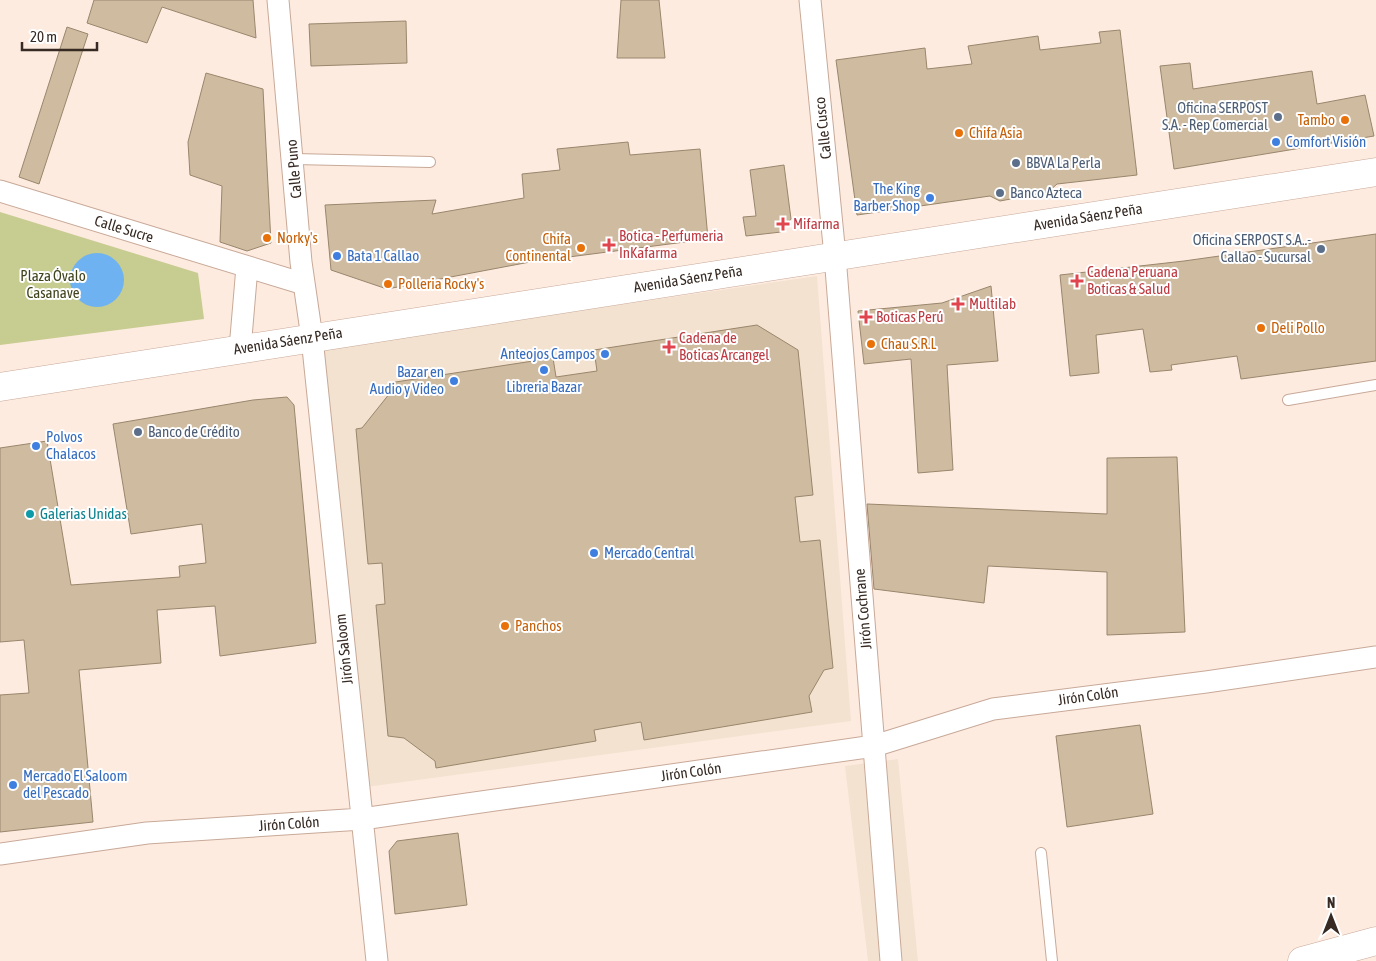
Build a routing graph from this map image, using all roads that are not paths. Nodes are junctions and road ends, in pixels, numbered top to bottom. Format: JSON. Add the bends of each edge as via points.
{"nodes":[{"id":1,"x":278,"y":0,"type":"edge"},
{"id":2,"x":810,"y":0,"type":"edge"},
{"id":3,"x":294,"y":159,"type":"junction"},
{"id":4,"x":430,"y":162,"type":"dead end"},
{"id":5,"x":1376,"y":172,"type":"edge"},
{"id":6,"x":0,"y":191,"type":"edge"},
{"id":7,"x":835,"y":256,"type":"junction"},
{"id":8,"x":247,"y":267,"type":"junction"},
{"id":9,"x":304,"y":284,"type":"junction"},
{"id":10,"x":312,"y":338,"type":"junction"},
{"id":11,"x":240,"y":349,"type":"junction"},
{"id":12,"x":1376,"y":385,"type":"edge"},
{"id":13,"x":0,"y":387,"type":"edge"},
{"id":14,"x":1288,"y":400,"type":"dead end"},
{"id":15,"x":1376,"y":657,"type":"edge"},
{"id":16,"x":874,"y":746,"type":"junction"},
{"id":17,"x":362,"y":819,"type":"junction"},
{"id":18,"x":1040,"y":853,"type":"dead end"},
{"id":19,"x":0,"y":854,"type":"edge"},
{"id":20,"x":1376,"y":941,"type":"edge"},
{"id":21,"x":377,"y":961,"type":"edge"},
{"id":22,"x":891,"y":961,"type":"edge"},
{"id":23,"x":1052,"y":961,"type":"edge"},
{"id":24,"x":1302,"y":961,"type":"edge"}],
"edges":[{"from":1,"to":3,"type":"street","name":"Calle Puno"},
{"from":2,"to":7,"type":"street","name":"Calle Cusco"},
{"from":3,"to":4,"type":"lane"},
{"from":3,"to":9,"type":"street","name":"Calle Puno"},
{"from":5,"to":7,"type":"street","name":"Avenida Sáenz Peña"},
{"from":6,"to":8,"type":"street","name":"Calle Sucre"},
{"from":7,"to":10,"type":"street","name":"Avenida Sáenz Peña"},
{"from":7,"to":16,"type":"street","name":"Jirón Cochrane"},
{"from":8,"to":9,"type":"street","name":"Calle Sucre"},
{"from":8,"to":11,"type":"street"},
{"from":9,"to":10,"type":"street","name":"Calle Puno"},
{"from":10,"to":11,"type":"street","name":"Avenida Sáenz Peña"},
{"from":10,"to":17,"type":"street","name":"Jirón Saloom"},
{"from":11,"to":13,"type":"street","name":"Avenida Sáenz Peña"},
{"from":12,"to":14,"type":"lane"},
{"from":15,"to":16,"type":"street","name":"Jirón Colón","via":[[993,709]]},
{"from":16,"to":17,"type":"street","name":"Jirón Colón"},
{"from":16,"to":22,"type":"street","name":"Jirón Cochrane"},
{"from":17,"to":19,"type":"street","name":"Jirón Colón","via":[[147,833]]},
{"from":17,"to":21,"type":"street","name":"Jirón Saloom"},
{"from":18,"to":23,"type":"lane"},
{"from":20,"to":24,"type":"street"}]}
